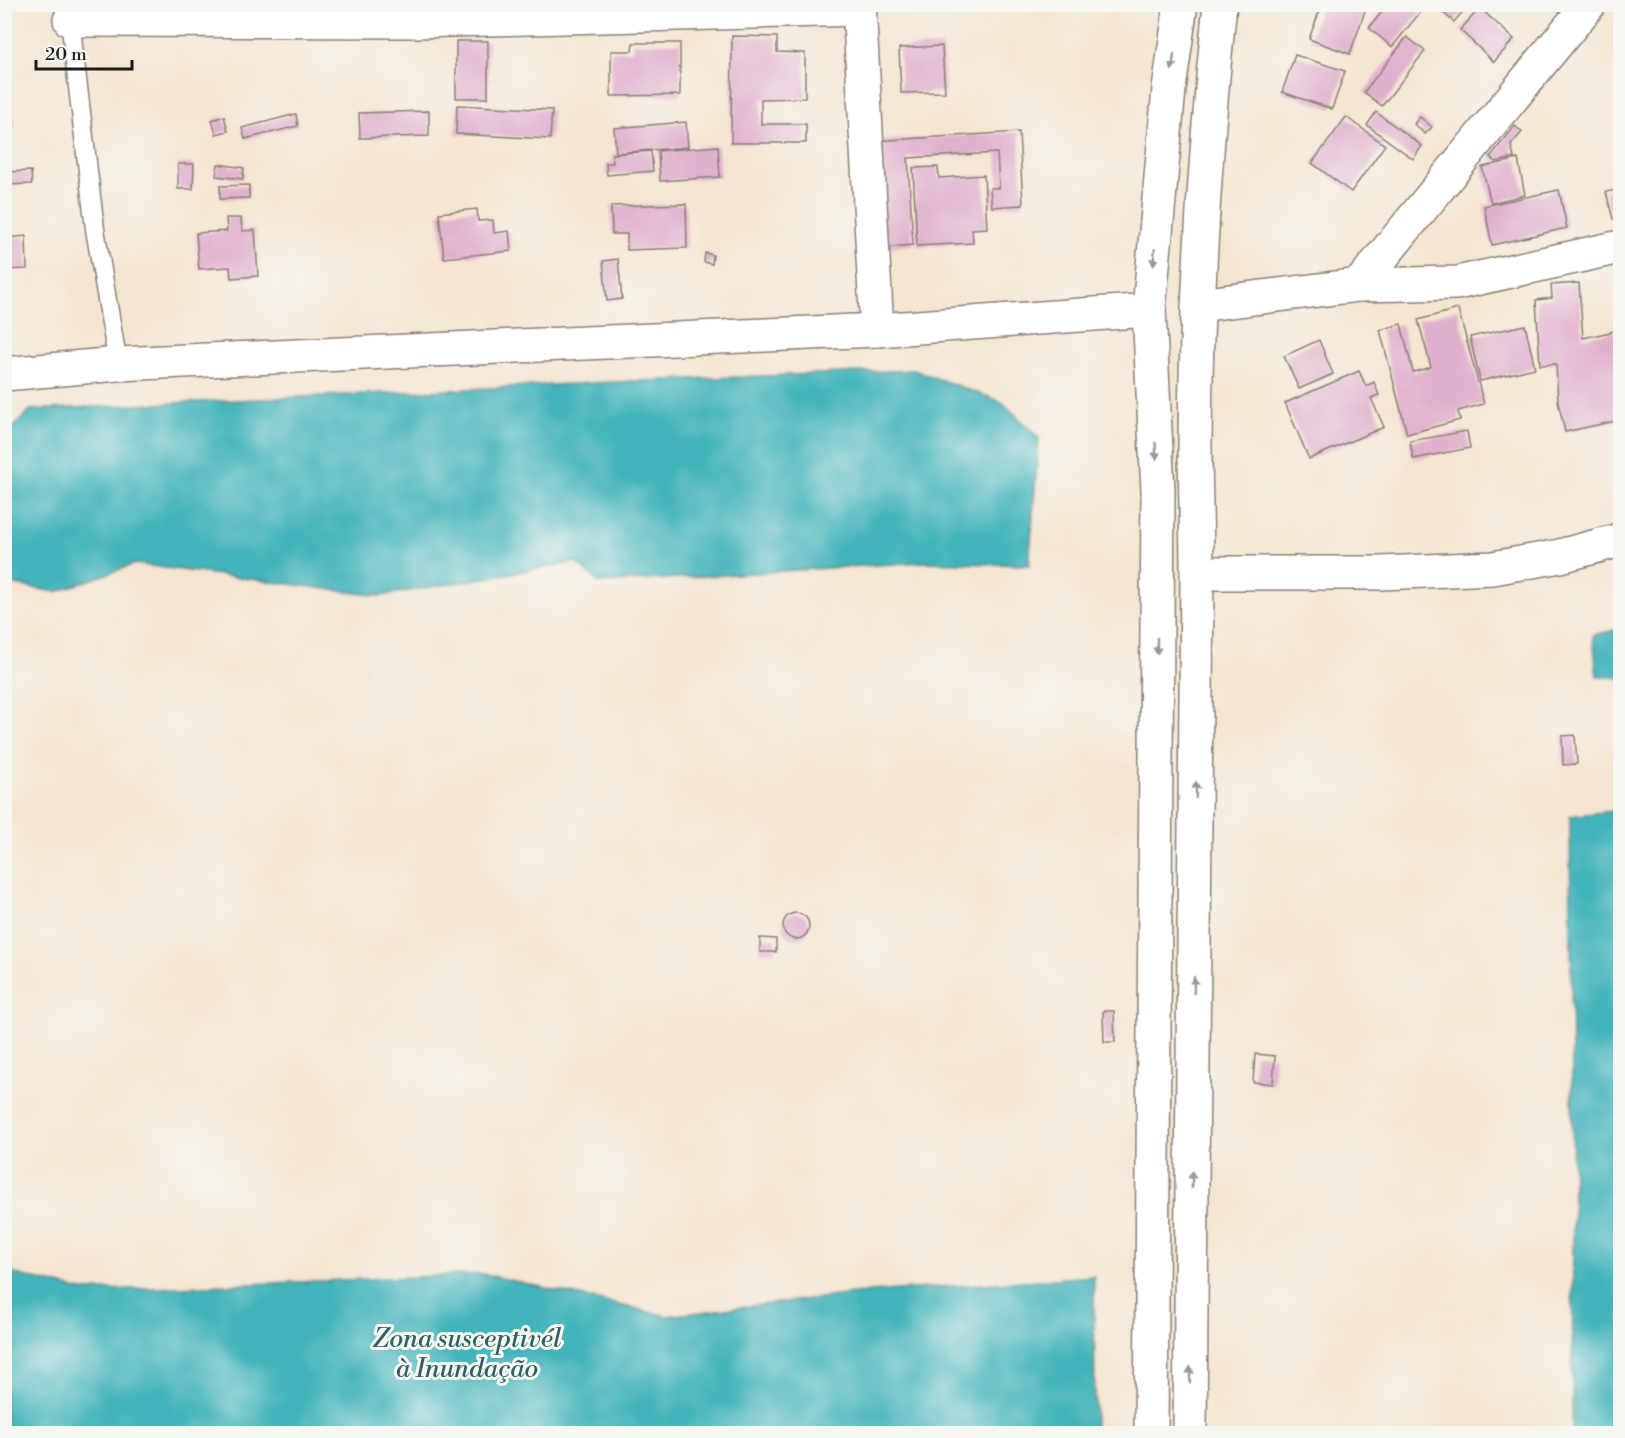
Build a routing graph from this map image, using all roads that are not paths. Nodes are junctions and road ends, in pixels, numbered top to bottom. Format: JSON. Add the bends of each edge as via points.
{"nodes":[{"id":1,"x":1181,"y":4,"type":"edge"},
{"id":2,"x":1220,"y":4,"type":"edge"},
{"id":3,"x":1589,"y":4,"type":"edge"},
{"id":4,"x":859,"y":7,"type":"edge"},
{"id":5,"x":69,"y":12,"type":"edge"},
{"id":6,"x":416,"y":13,"type":"edge"},
{"id":7,"x":1620,"y":247,"type":"edge"},
{"id":8,"x":1359,"y":285,"type":"junction"},
{"id":9,"x":1198,"y":305,"type":"junction"},
{"id":10,"x":1149,"y":310,"type":"junction"},
{"id":11,"x":877,"y":330,"type":"junction"},
{"id":12,"x":118,"y":364,"type":"junction"},
{"id":13,"x":4,"y":374,"type":"edge"},
{"id":14,"x":1620,"y":540,"type":"edge"},
{"id":15,"x":1197,"y":573,"type":"junction"},
{"id":16,"x":1151,"y":1434,"type":"edge"},
{"id":17,"x":1190,"y":1434,"type":"edge"}],
"edges":[{"from":1,"to":10,"type":"street","one_way":true,"via":[[1169,89]]},
{"from":2,"to":9,"type":"street"},
{"from":3,"to":8,"type":"street"},
{"from":4,"to":6,"type":"street"},
{"from":4,"to":11,"type":"street"},
{"from":5,"to":6,"type":"street"},
{"from":5,"to":12,"type":"lane","via":[[95,229]]},
{"from":7,"to":8,"type":"street","via":[[1457,283]]},
{"from":8,"to":9,"type":"street"},
{"from":9,"to":10,"type":"street"},
{"from":9,"to":15,"type":"street"},
{"from":10,"to":11,"type":"street"},
{"from":10,"to":16,"type":"street","one_way":true,"via":[[1158,491]]},
{"from":11,"to":12,"type":"street"},
{"from":12,"to":13,"type":"street"},
{"from":14,"to":15,"type":"street","via":[[1560,556],[1493,567],[1381,573]]},
{"from":17,"to":15,"type":"street","one_way":true}]}
